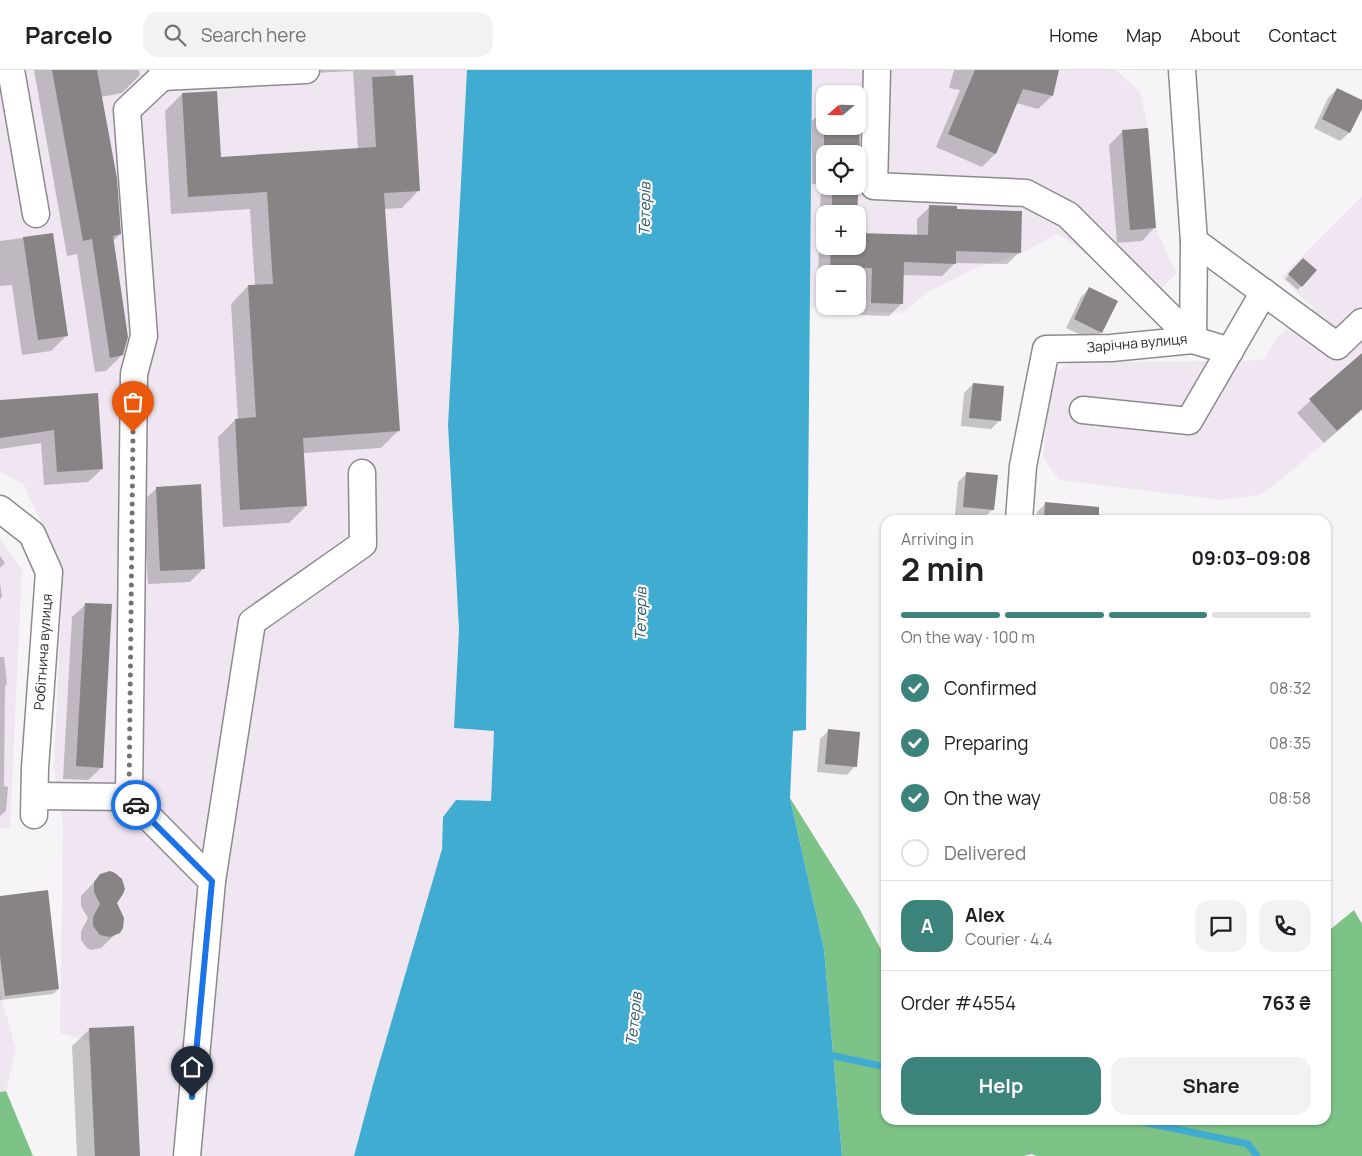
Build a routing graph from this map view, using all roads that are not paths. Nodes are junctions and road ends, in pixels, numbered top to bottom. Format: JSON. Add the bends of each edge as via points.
{"nodes":[{"id":1,"x":11,"y":70,"type":"edge"},
{"id":2,"x":306,"y":70,"type":"edge"},
{"id":3,"x":877,"y":70,"type":"edge"},
{"id":4,"x":1182,"y":70,"type":"edge"},
{"id":5,"x":162,"y":74,"type":"edge"},
{"id":6,"x":36,"y":214,"type":"dead end"},
{"id":7,"x":1194,"y":241,"type":"junction"},
{"id":8,"x":1264,"y":292,"type":"junction"},
{"id":9,"x":1362,"y":322,"type":"edge"},
{"id":10,"x":1193,"y":340,"type":"junction"},
{"id":11,"x":1230,"y":351,"type":"junction"},
{"id":12,"x":1083,"y":410,"type":"dead end"},
{"id":13,"x":362,"y":473,"type":"dead end"},
{"id":14,"x":0,"y":509,"type":"edge"},
{"id":15,"x":1019,"y":515,"type":"edge"},
{"id":16,"x":129,"y":797,"type":"junction"},
{"id":17,"x":212,"y":881,"type":"junction"},
{"id":18,"x":187,"y":1156,"type":"edge"}],
"edges":[{"from":1,"to":6,"type":"street"},
{"from":2,"to":5,"type":"street"},
{"from":3,"to":10,"type":"street","via":[[874,186],[1026,193],[1068,215]]},
{"from":4,"to":7,"type":"street","name":"Зарічна вулиця"},
{"from":5,"to":16,"type":"street","via":[[127,110],[144,336],[134,374]]},
{"from":7,"to":8,"type":"street"},
{"from":7,"to":10,"type":"street","name":"Зарічна вулиця"},
{"from":8,"to":9,"type":"street","via":[[1337,346]]},
{"from":8,"to":11,"type":"street"},
{"from":10,"to":11,"type":"street"},
{"from":10,"to":15,"type":"street","name":"Зарічна вулиця","via":[[1111,348],[1046,349],[1023,466]]},
{"from":11,"to":12,"type":"street","via":[[1189,421]]},
{"from":13,"to":17,"type":"street","via":[[363,544],[252,622]]},
{"from":14,"to":16,"type":"street","name":"Робітнича вулиця","via":[[32,534],[49,572],[34,805]]},
{"from":16,"to":17,"type":"street"},
{"from":17,"to":18,"type":"street"}]}
